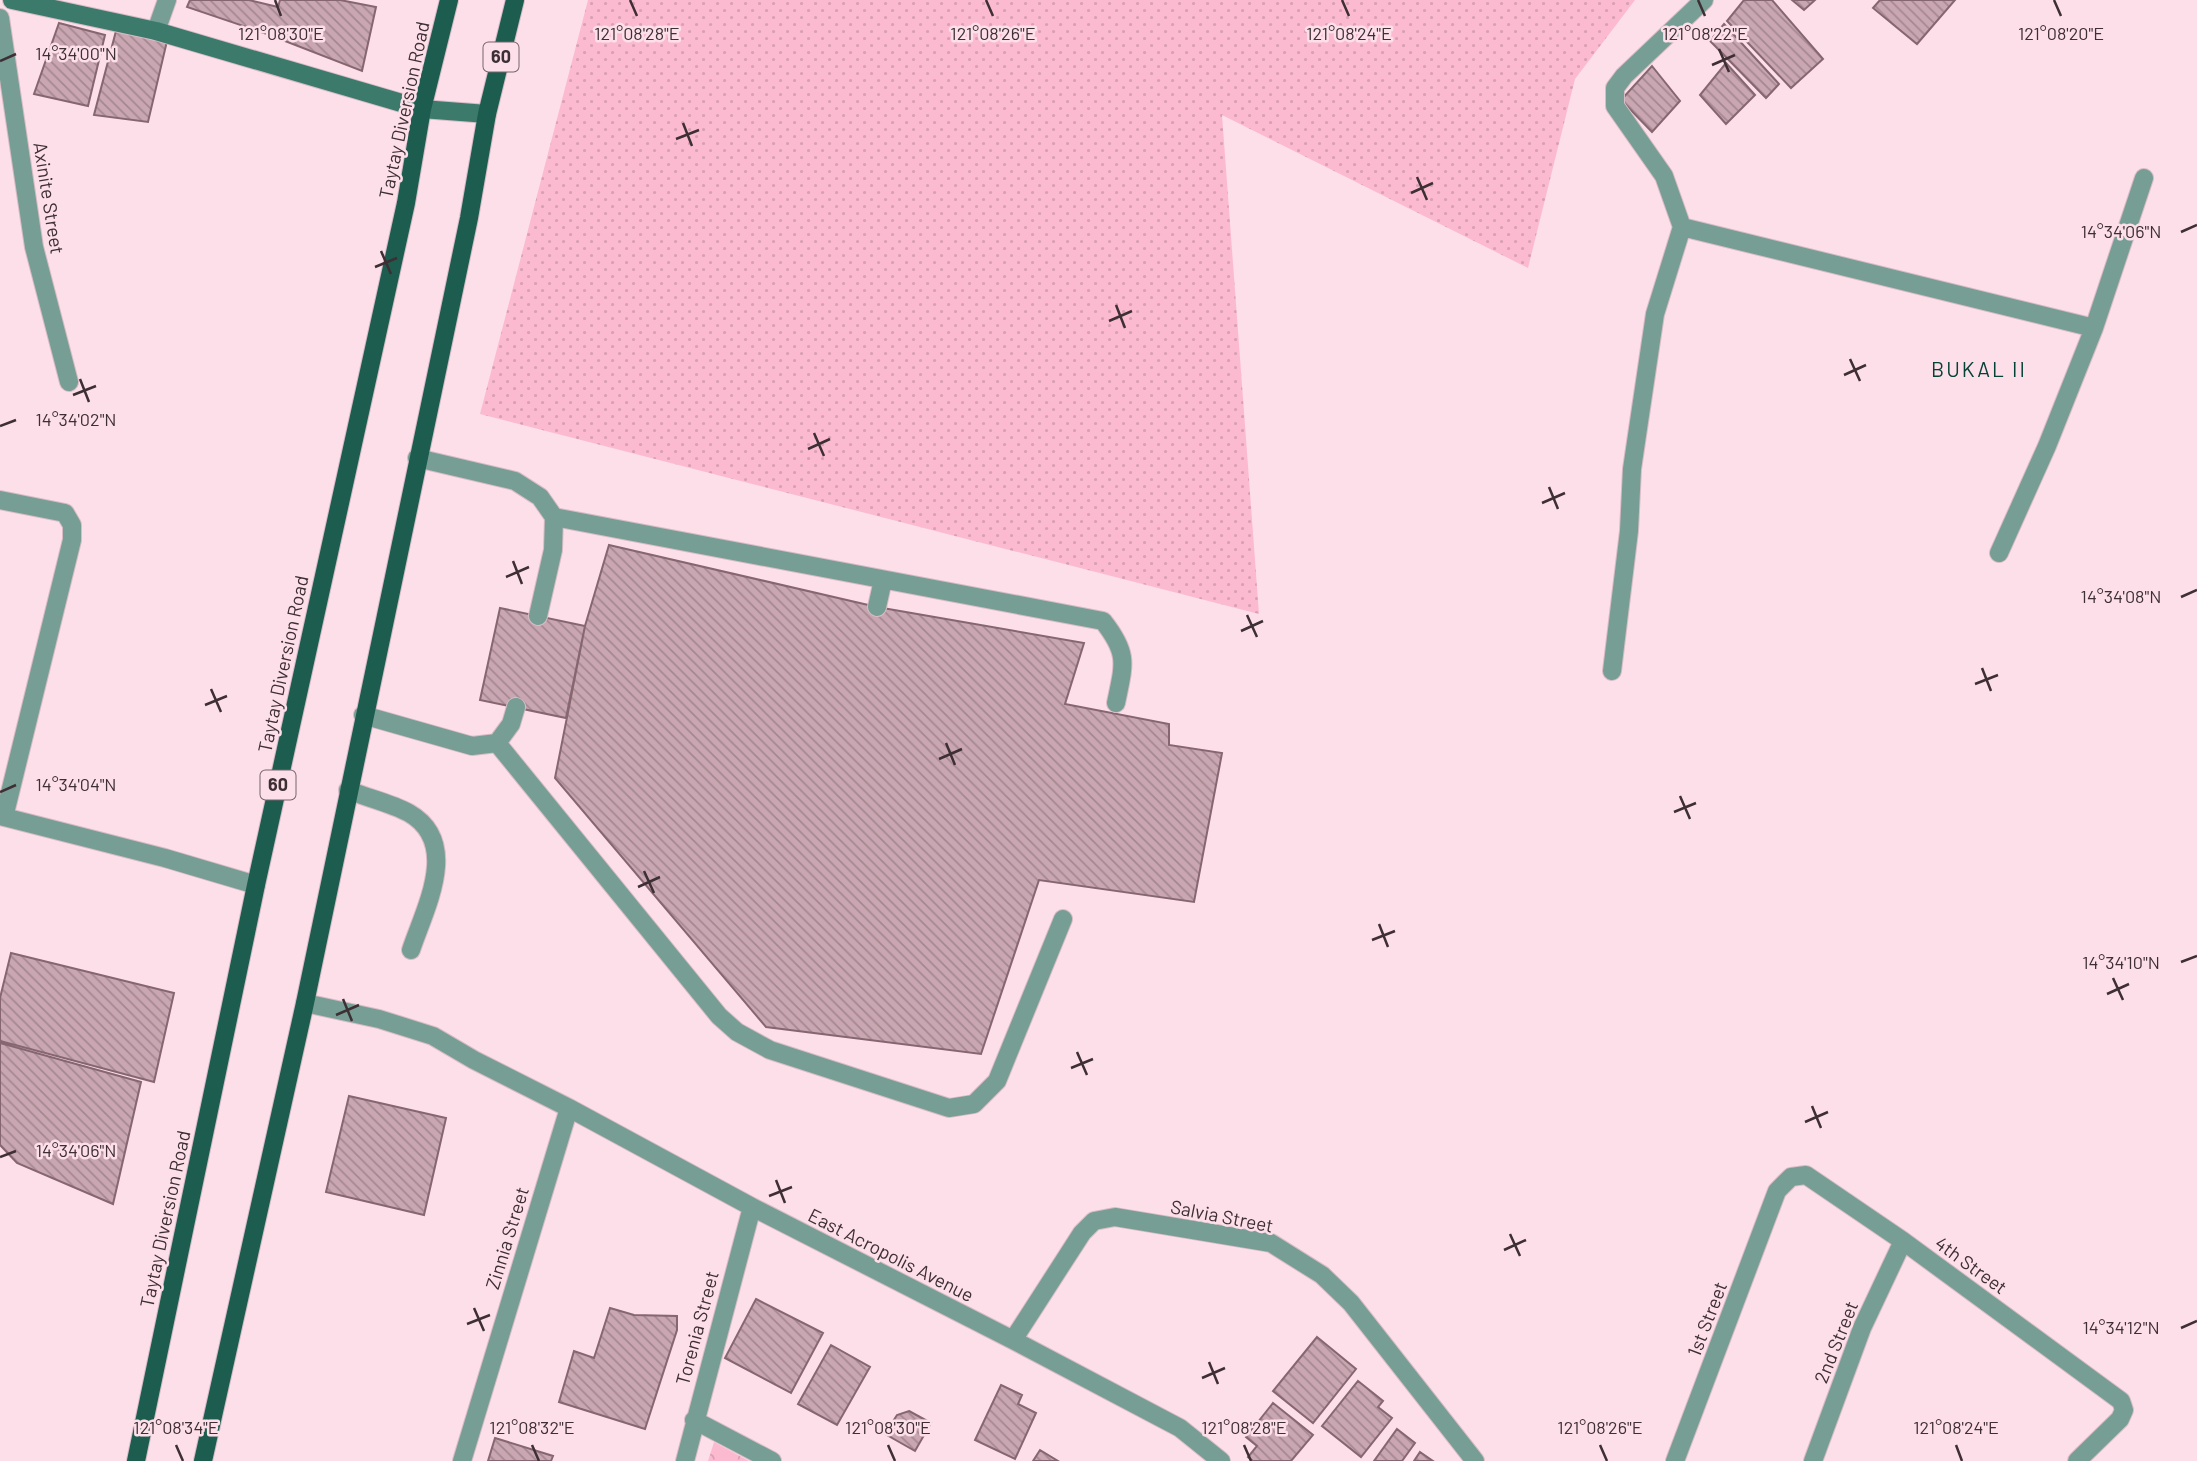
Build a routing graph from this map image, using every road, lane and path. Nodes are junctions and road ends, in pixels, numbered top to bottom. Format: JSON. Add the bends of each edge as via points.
{"nodes":[{"id":1,"x":12,"y":0,"type":"edge"},
{"id":2,"x":167,"y":0,"type":"edge"},
{"id":3,"x":515,"y":0,"type":"edge"},
{"id":4,"x":1704,"y":0,"type":"edge"},
{"id":5,"x":444,"y":3,"type":"edge"},
{"id":6,"x":0,"y":18,"type":"edge"},
{"id":7,"x":156,"y":31,"type":"junction"},
{"id":8,"x":422,"y":108,"type":"junction"},
{"id":9,"x":487,"y":114,"type":"junction"},
{"id":10,"x":2144,"y":178,"type":"dead end"},
{"id":11,"x":1682,"y":227,"type":"junction"},
{"id":12,"x":2094,"y":328,"type":"junction"},
{"id":13,"x":69,"y":382,"type":"dead end"},
{"id":14,"x":417,"y":458,"type":"junction"},
{"id":15,"x":0,"y":500,"type":"edge"},
{"id":16,"x":554,"y":517,"type":"junction"},
{"id":17,"x":1999,"y":553,"type":"dead end"},
{"id":18,"x":883,"y":580,"type":"junction"},
{"id":19,"x":877,"y":607,"type":"dead end"},
{"id":20,"x":538,"y":616,"type":"dead end"},
{"id":21,"x":1612,"y":671,"type":"dead end"},
{"id":22,"x":1116,"y":703,"type":"dead end"},
{"id":23,"x":516,"y":707,"type":"dead end"},
{"id":24,"x":363,"y":715,"type":"junction"},
{"id":25,"x":497,"y":743,"type":"junction"},
{"id":26,"x":348,"y":790,"type":"junction"},
{"id":27,"x":2,"y":817,"type":"edge"},
{"id":28,"x":256,"y":885,"type":"junction"},
{"id":29,"x":1063,"y":919,"type":"dead end"},
{"id":30,"x":411,"y":950,"type":"dead end"},
{"id":31,"x":305,"y":1003,"type":"junction"},
{"id":32,"x":569,"y":1108,"type":"junction"},
{"id":33,"x":1777,"y":1191,"type":"joint"},
{"id":34,"x":752,"y":1208,"type":"junction"},
{"id":35,"x":1903,"y":1241,"type":"junction"},
{"id":36,"x":1013,"y":1340,"type":"junction"},
{"id":37,"x":694,"y":1420,"type":"junction"},
{"id":38,"x":136,"y":1461,"type":"edge"},
{"id":39,"x":203,"y":1461,"type":"edge"},
{"id":40,"x":462,"y":1461,"type":"edge"},
{"id":41,"x":685,"y":1461,"type":"edge"},
{"id":42,"x":772,"y":1461,"type":"edge"},
{"id":43,"x":1221,"y":1461,"type":"edge"},
{"id":44,"x":1475,"y":1461,"type":"edge"},
{"id":45,"x":1675,"y":1461,"type":"edge"},
{"id":46,"x":1813,"y":1461,"type":"edge"},
{"id":47,"x":2077,"y":1461,"type":"edge"}],
"edges":[{"from":1,"to":7,"type":"street"},
{"from":2,"to":7,"type":"street"},
{"from":3,"to":9,"type":"main road","number":"60"},
{"from":4,"to":11,"type":"street","via":[[1615,88],[1615,106],[1664,176]]},
{"from":5,"to":8,"type":"main road","name":"Taytay Diversion Road","number":"60"},
{"from":6,"to":13,"type":"street","name":"Axinite Street","via":[[34,247]]},
{"from":7,"to":8,"type":"street"},
{"from":8,"to":9,"type":"street"},
{"from":8,"to":28,"type":"main road","name":"Taytay Diversion Road","number":"60","via":[[406,203]]},
{"from":9,"to":14,"type":"main road","number":"60"},
{"from":10,"to":12,"type":"street"},
{"from":11,"to":12,"type":"street"},
{"from":11,"to":21,"type":"street","via":[[1655,314]]},
{"from":12,"to":17,"type":"street"},
{"from":14,"to":16,"type":"street","via":[[515,481],[540,497]]},
{"from":14,"to":24,"type":"main road","number":"60"},
{"from":15,"to":27,"type":"street","via":[[65,513],[72,525]]},
{"from":16,"to":18,"type":"street"},
{"from":16,"to":20,"type":"street","via":[[553,550]]},
{"from":18,"to":19,"type":"street"},
{"from":18,"to":22,"type":"street","via":[[1103,621],[1120,642],[1124,667]]},
{"from":23,"to":25,"type":"street","via":[[511,724]]},
{"from":24,"to":25,"type":"street","via":[[472,746]]},
{"from":24,"to":26,"type":"main road","number":"60"},
{"from":25,"to":29,"type":"street","via":[[719,1016],[737,1032],[770,1050],[949,1108],[974,1104],[997,1081]]},
{"from":26,"to":30,"type":"street","via":[[408,812],[422,822],[437,852],[437,870]]},
{"from":26,"to":31,"type":"main road","number":"60"},
{"from":27,"to":28,"type":"street"},
{"from":28,"to":38,"type":"main road","name":"Taytay Diversion Road","number":"60"},
{"from":31,"to":32,"type":"street","name":"East Acropolis Avenue","via":[[433,1036]]},
{"from":31,"to":39,"type":"main road","number":"60"},
{"from":32,"to":34,"type":"street","name":"East Acropolis Avenue"},
{"from":32,"to":40,"type":"street","name":"Zinnia Street"},
{"from":33,"to":35,"type":"street","name":"4th Street","via":[[1791,1177],[1806,1175]]},
{"from":33,"to":45,"type":"street","name":"1st Street"},
{"from":34,"to":36,"type":"street","name":"East Acropolis Avenue"},
{"from":34,"to":37,"type":"street","name":"Torenia Street"},
{"from":35,"to":46,"type":"street","name":"2nd Street","via":[[1862,1328]]},
{"from":35,"to":47,"type":"street","name":"4th Street","via":[[2121,1401],[2120,1419]]},
{"from":36,"to":43,"type":"street","name":"East Acropolis Avenue","via":[[1180,1428]]},
{"from":36,"to":44,"type":"street","name":"Salvia Street","via":[[1094,1221],[1115,1217],[1271,1243],[1322,1275],[1352,1303]]},
{"from":37,"to":41,"type":"street","name":"Torenia Street"},
{"from":37,"to":42,"type":"street"}]}
